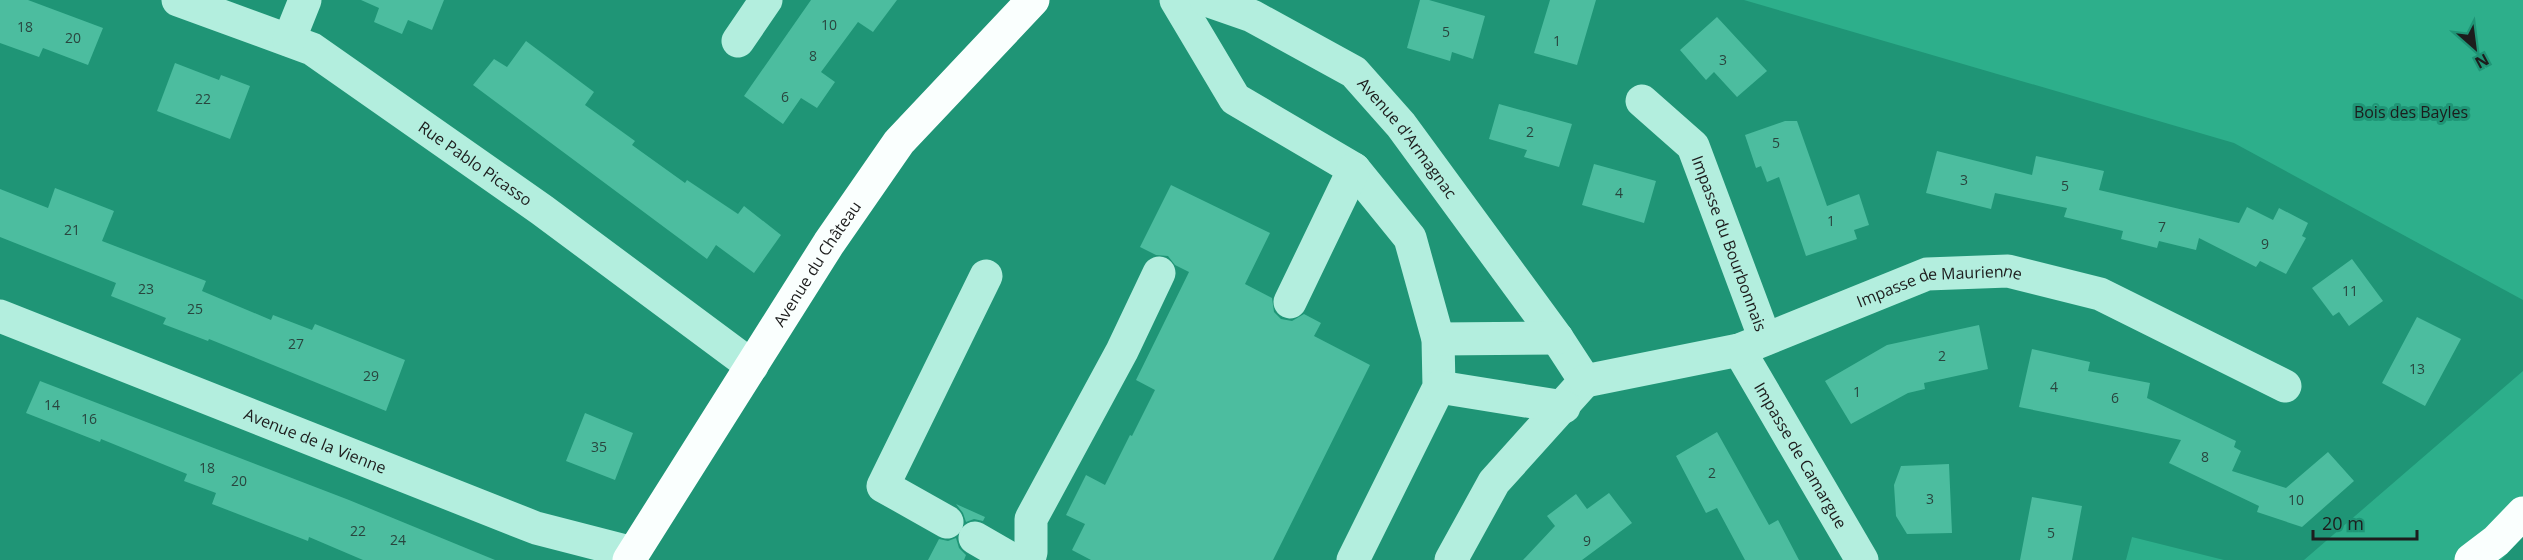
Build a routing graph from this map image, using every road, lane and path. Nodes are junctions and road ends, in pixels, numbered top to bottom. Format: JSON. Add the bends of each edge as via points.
{"nodes":[{"id":1,"x":178,"y":0,"type":"edge"},
{"id":2,"x":305,"y":0,"type":"edge"},
{"id":3,"x":766,"y":0,"type":"edge"},
{"id":4,"x":1033,"y":0,"type":"edge"},
{"id":5,"x":1176,"y":0,"type":"edge"},
{"id":6,"x":1206,"y":0,"type":"edge"},
{"id":7,"x":289,"y":40,"type":"junction"},
{"id":8,"x":738,"y":41,"type":"dead end"},
{"id":9,"x":1642,"y":101,"type":"dead end"},
{"id":10,"x":1354,"y":169,"type":"junction"},
{"id":11,"x":1159,"y":273,"type":"dead end"},
{"id":12,"x":986,"y":276,"type":"dead end"},
{"id":13,"x":1290,"y":302,"type":"dead end"},
{"id":14,"x":0,"y":317,"type":"edge"},
{"id":15,"x":1557,"y":338,"type":"junction"},
{"id":16,"x":1438,"y":339,"type":"junction"},
{"id":17,"x":1752,"y":344,"type":"junction"},
{"id":18,"x":752,"y":366,"type":"junction"},
{"id":19,"x":1585,"y":381,"type":"junction"},
{"id":20,"x":2284,"y":386,"type":"dead end"},
{"id":21,"x":1439,"y":387,"type":"junction"},
{"id":22,"x":1564,"y":407,"type":"junction"},
{"id":23,"x":2523,"y":513,"type":"edge"},
{"id":24,"x":947,"y":522,"type":"dead end"},
{"id":25,"x":975,"y":538,"type":"dead end"},
{"id":26,"x":639,"y":558,"type":"edge"},
{"id":27,"x":1030,"y":558,"type":"edge"},
{"id":28,"x":1353,"y":560,"type":"edge"},
{"id":29,"x":1450,"y":560,"type":"edge"},
{"id":30,"x":1862,"y":560,"type":"edge"},
{"id":31,"x":2471,"y":560,"type":"edge"}],
"edges":[{"from":1,"to":7,"type":"street","name":"Rue Pablo Picasso"},
{"from":2,"to":7,"type":"street"},
{"from":3,"to":8,"type":"street"},
{"from":4,"to":18,"type":"main road","name":"Avenue du Château","via":[[899,142],[829,243]]},
{"from":5,"to":10,"type":"street","via":[[1235,99]]},
{"from":6,"to":15,"type":"street","name":"Avenue d'Armagnac","via":[[1252,16],[1353,72],[1401,124]]},
{"from":7,"to":18,"type":"street","name":"Rue Pablo Picasso","via":[[312,49],[395,105]]},
{"from":9,"to":17,"type":"street","name":"Impasse du Bourbonnais","via":[[1693,146]]},
{"from":10,"to":13,"type":"street"},
{"from":10,"to":16,"type":"street","via":[[1410,238]]},
{"from":11,"to":27,"type":"street","via":[[1122,351],[1031,519]]},
{"from":12,"to":24,"type":"street","via":[[883,486]]},
{"from":14,"to":26,"type":"street","name":"Avenue de la Vienne","via":[[536,528]]},
{"from":15,"to":16,"type":"street"},
{"from":15,"to":19,"type":"street","name":"Avenue d'Armagnac"},
{"from":16,"to":21,"type":"street"},
{"from":17,"to":19,"type":"street","name":"Impasse de Maurienne"},
{"from":17,"to":20,"type":"street","name":"Impasse de Maurienne","via":[[1927,274],[2008,271],[2100,294]]},
{"from":17,"to":30,"type":"street","name":"Impasse de Camargue"},
{"from":18,"to":26,"type":"main road","name":"Avenue du Château"},
{"from":19,"to":22,"type":"street"},
{"from":21,"to":22,"type":"street"},
{"from":21,"to":28,"type":"street"},
{"from":22,"to":29,"type":"street","via":[[1494,482]]},
{"from":23,"to":31,"type":"main road"},
{"from":25,"to":27,"type":"street"}]}
